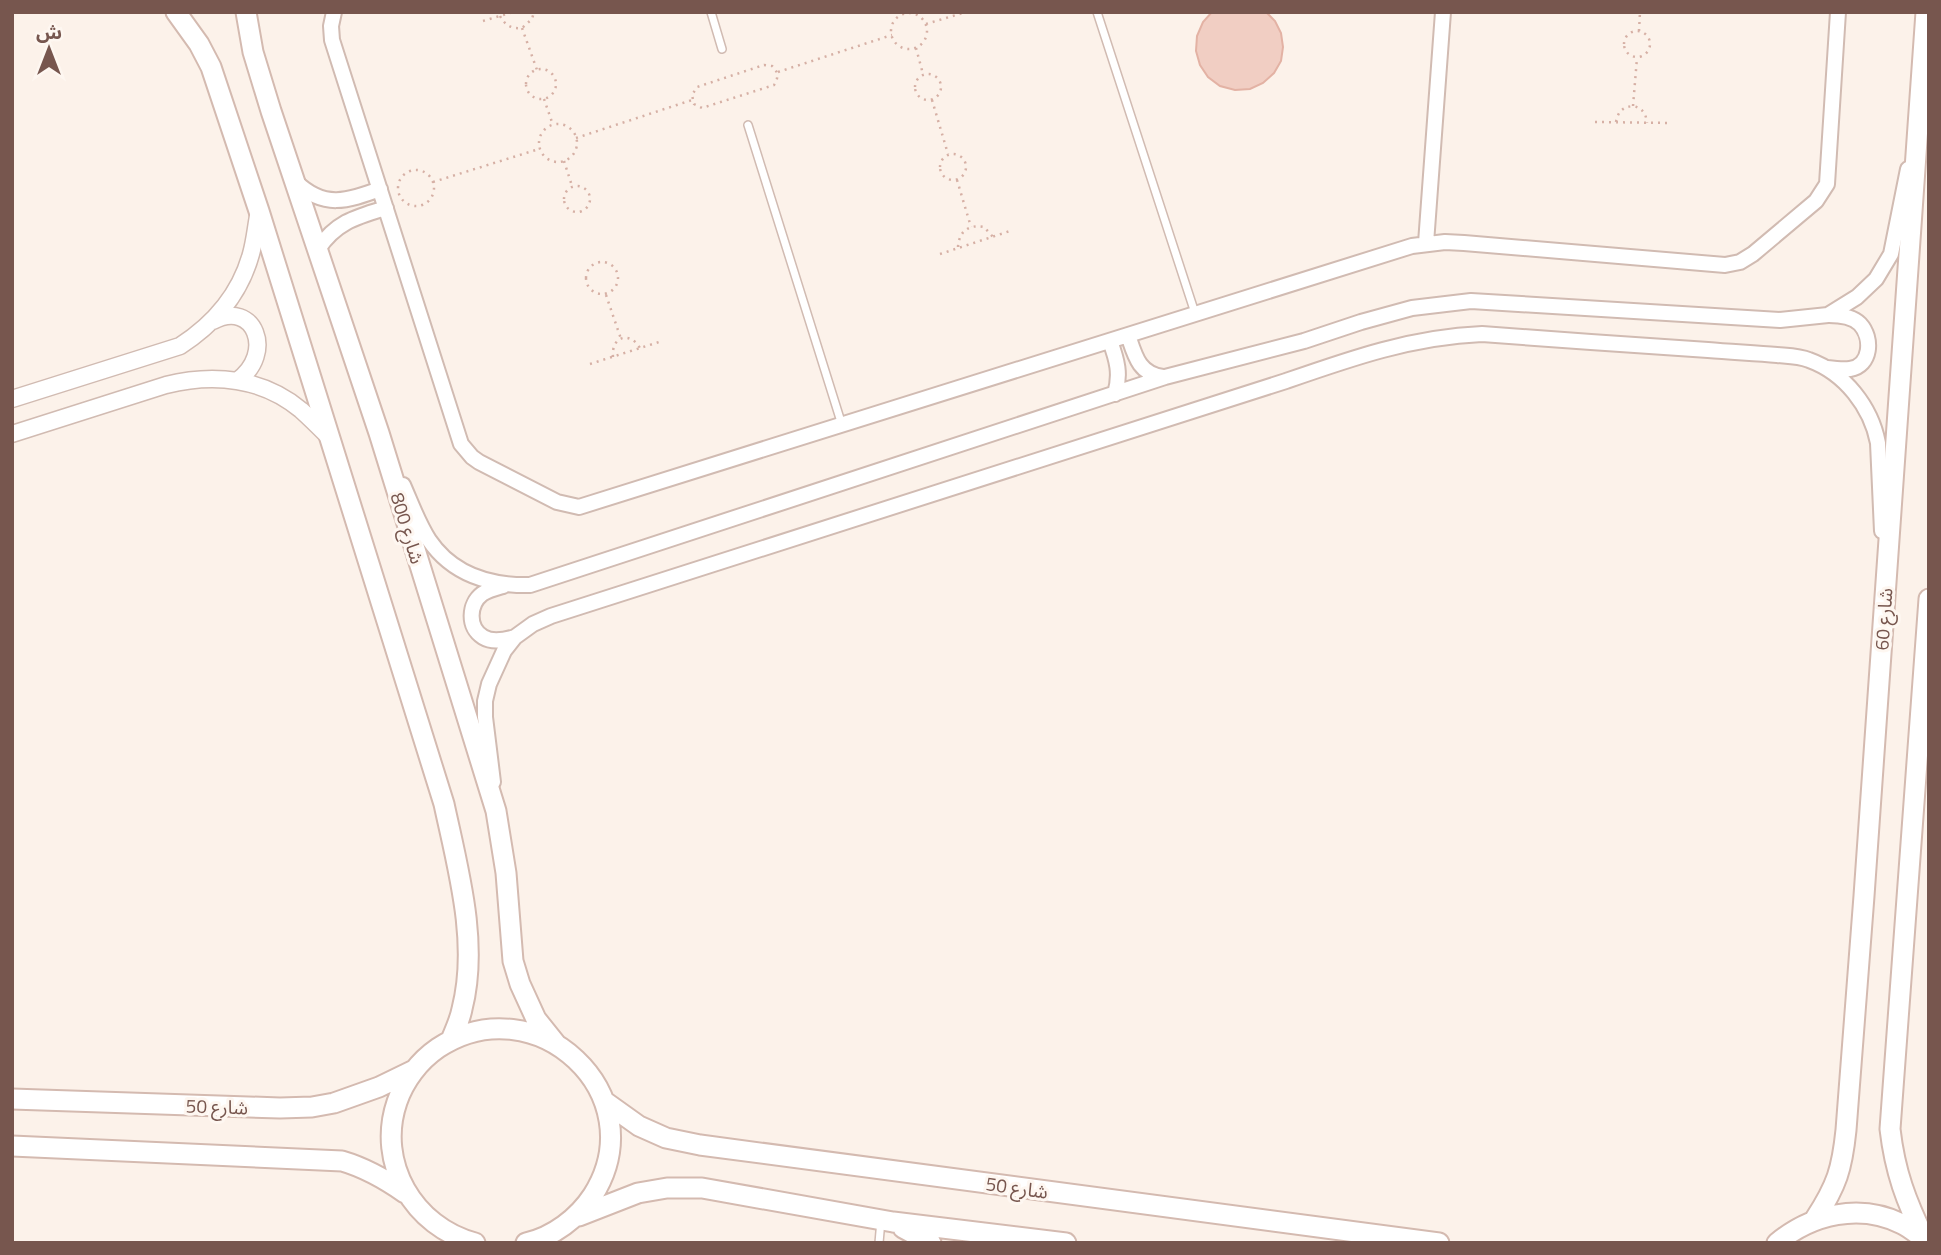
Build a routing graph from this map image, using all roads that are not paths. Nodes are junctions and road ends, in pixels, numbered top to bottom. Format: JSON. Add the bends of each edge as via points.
{"nodes":[{"id":1,"x":176,"y":12,"type":"edge"},
{"id":2,"x":246,"y":12,"type":"edge"},
{"id":3,"x":334,"y":12,"type":"edge"},
{"id":4,"x":710,"y":12,"type":"edge"},
{"id":5,"x":1097,"y":12,"type":"edge"},
{"id":6,"x":1443,"y":12,"type":"edge"},
{"id":7,"x":1838,"y":12,"type":"edge"},
{"id":8,"x":1926,"y":12,"type":"edge"},
{"id":9,"x":722,"y":49,"type":"dead end"},
{"id":10,"x":1918,"y":120,"type":"junction"},
{"id":11,"x":748,"y":125,"type":"dead end"},
{"id":12,"x":296,"y":182,"type":"junction"},
{"id":13,"x":380,"y":189,"type":"junction"},
{"id":14,"x":386,"y":208,"type":"junction"},
{"id":15,"x":259,"y":211,"type":"junction"},
{"id":16,"x":1426,"y":243,"type":"junction"},
{"id":17,"x":318,"y":249,"type":"junction"},
{"id":18,"x":1195,"y":313,"type":"junction"},
{"id":19,"x":1828,"y":315,"type":"junction"},
{"id":20,"x":212,"y":322,"type":"junction"},
{"id":21,"x":1128,"y":335,"type":"junction"},
{"id":22,"x":1110,"y":341,"type":"junction"},
{"id":23,"x":1823,"y":367,"type":"junction"},
{"id":24,"x":1165,"y":377,"type":"junction"},
{"id":25,"x":237,"y":381,"type":"junction"},
{"id":26,"x":1115,"y":394,"type":"junction"},
{"id":27,"x":12,"y":399,"type":"edge"},
{"id":28,"x":842,"y":425,"type":"junction"},
{"id":29,"x":379,"y":433,"type":"junction"},
{"id":30,"x":12,"y":434,"type":"edge"},
{"id":31,"x":329,"y":437,"type":"junction"},
{"id":32,"x":507,"y":584,"type":"junction"},
{"id":33,"x":1885,"y":594,"type":"junction"},
{"id":34,"x":1929,"y":599,"type":"edge"},
{"id":35,"x":515,"y":637,"type":"junction"},
{"id":36,"x":496,"y":811,"type":"junction"},
{"id":37,"x":451,"y":1040,"type":"junction"},
{"id":38,"x":556,"y":1044,"type":"junction"},
{"id":39,"x":415,"y":1070,"type":"junction"},
{"id":40,"x":12,"y":1099,"type":"edge"},
{"id":41,"x":604,"y":1101,"type":"junction"},
{"id":42,"x":12,"y":1146,"type":"edge"},
{"id":43,"x":407,"y":1194,"type":"junction"},
{"id":44,"x":575,"y":1217,"type":"junction"},
{"id":45,"x":1815,"y":1219,"type":"junction"},
{"id":46,"x":887,"y":1221,"type":"junction"},
{"id":47,"x":1927,"y":1241,"type":"edge"},
{"id":48,"x":475,"y":1243,"type":"edge"},
{"id":49,"x":526,"y":1243,"type":"edge"},
{"id":50,"x":879,"y":1243,"type":"edge"},
{"id":51,"x":931,"y":1243,"type":"edge"},
{"id":52,"x":1066,"y":1243,"type":"edge"},
{"id":53,"x":1439,"y":1243,"type":"edge"},
{"id":54,"x":1777,"y":1243,"type":"edge"}],
"edges":[{"from":1,"to":15,"type":"main road","via":[[211,67]]},
{"from":2,"to":12,"type":"main road","name":"شارع 800","via":[[253,52]]},
{"from":3,"to":13,"type":"street","via":[[332,40]]},
{"from":4,"to":9,"type":"lane"},
{"from":5,"to":18,"type":"lane"},
{"from":6,"to":16,"type":"street"},
{"from":7,"to":16,"type":"street","via":[[1826,184],[1816,201],[1747,259],[1725,265]]},
{"from":8,"to":10,"type":"main road","name":"شارع 60"},
{"from":10,"to":19,"type":"street","via":[[1891,254],[1867,289]]},
{"from":10,"to":33,"type":"main road","name":"شارع 60"},
{"from":11,"to":28,"type":"lane"},
{"from":12,"to":13,"type":"street","via":[[311,195],[330,201],[350,200]]},
{"from":12,"to":17,"type":"main road","name":"شارع 800"},
{"from":13,"to":14,"type":"street"},
{"from":14,"to":17,"type":"street","via":[[342,224]]},
{"from":14,"to":28,"type":"street","via":[[461,444],[480,462],[557,502],[588,505]]},
{"from":15,"to":20,"type":"street","via":[[243,277]]},
{"from":15,"to":31,"type":"main road"},
{"from":16,"to":18,"type":"street"},
{"from":17,"to":29,"type":"main road","name":"شارع 800"},
{"from":18,"to":21,"type":"street"},
{"from":19,"to":23,"type":"street","via":[[1842,315],[1861,325],[1869,349],[1852,369]]},
{"from":19,"to":24,"type":"street","via":[[1780,320],[1443,303]]},
{"from":20,"to":25,"type":"street","via":[[235,317],[250,324],[257,337],[251,369]]},
{"from":20,"to":27,"type":"street","via":[[180,346]]},
{"from":21,"to":22,"type":"street"},
{"from":21,"to":24,"type":"street","via":[[1140,366]]},
{"from":22,"to":26,"type":"street","via":[[1119,368]]},
{"from":22,"to":28,"type":"street"},
{"from":23,"to":33,"type":"street","via":[[1863,403],[1875,429]]},
{"from":23,"to":35,"type":"street","via":[[1794,356],[1482,334],[1404,344],[551,616]]},
{"from":24,"to":26,"type":"street"},
{"from":25,"to":30,"type":"street","via":[[184,381]]},
{"from":25,"to":31,"type":"street","via":[[287,400]]},
{"from":26,"to":32,"type":"street","via":[[551,579]]},
{"from":29,"to":32,"type":"street","via":[[429,539],[446,561],[485,581]]},
{"from":29,"to":36,"type":"main road","name":"شارع 800"},
{"from":31,"to":37,"type":"main road","via":[[444,804],[461,881],[468,947],[463,1009]]},
{"from":32,"to":35,"type":"street","via":[[480,596],[473,605],[472,622],[485,638],[503,641]]},
{"from":33,"to":45,"type":"main road","name":"شارع 60","via":[[1843,1158],[1829,1198]]},
{"from":34,"to":47,"type":"main road","via":[[1890,1129],[1900,1183]]},
{"from":35,"to":36,"type":"street","via":[[504,651],[485,701]]},
{"from":36,"to":38,"type":"main road","name":"شارع 800","via":[[513,961],[536,1019]]},
{"from":37,"to":38,"type":"main road","via":[[504,1028]]},
{"from":37,"to":39,"type":"main road"},
{"from":38,"to":41,"type":"main road","via":[[577,1059]]},
{"from":39,"to":40,"type":"main road","name":"شارع 50","via":[[355,1096],[312,1107]]},
{"from":39,"to":43,"type":"main road","via":[[397,1103],[392,1131],[393,1159]]},
{"from":41,"to":44,"type":"main road","via":[[610,1137],[607,1163],[597,1189]]},
{"from":41,"to":53,"type":"main road","name":"شارع 50","via":[[639,1126],[700,1145]]},
{"from":42,"to":43,"type":"main road","via":[[342,1161],[376,1173]]},
{"from":43,"to":48,"type":"main road","via":[[440,1228]]},
{"from":44,"to":46,"type":"main road","via":[[638,1193],[702,1188]]},
{"from":44,"to":49,"type":"main road"},
{"from":45,"to":47,"type":"main road","via":[[1873,1214],[1901,1224]]},
{"from":45,"to":54,"type":"main road"},
{"from":46,"to":50,"type":"lane"},
{"from":46,"to":51,"type":"main road"},
{"from":46,"to":52,"type":"main road"}]}
